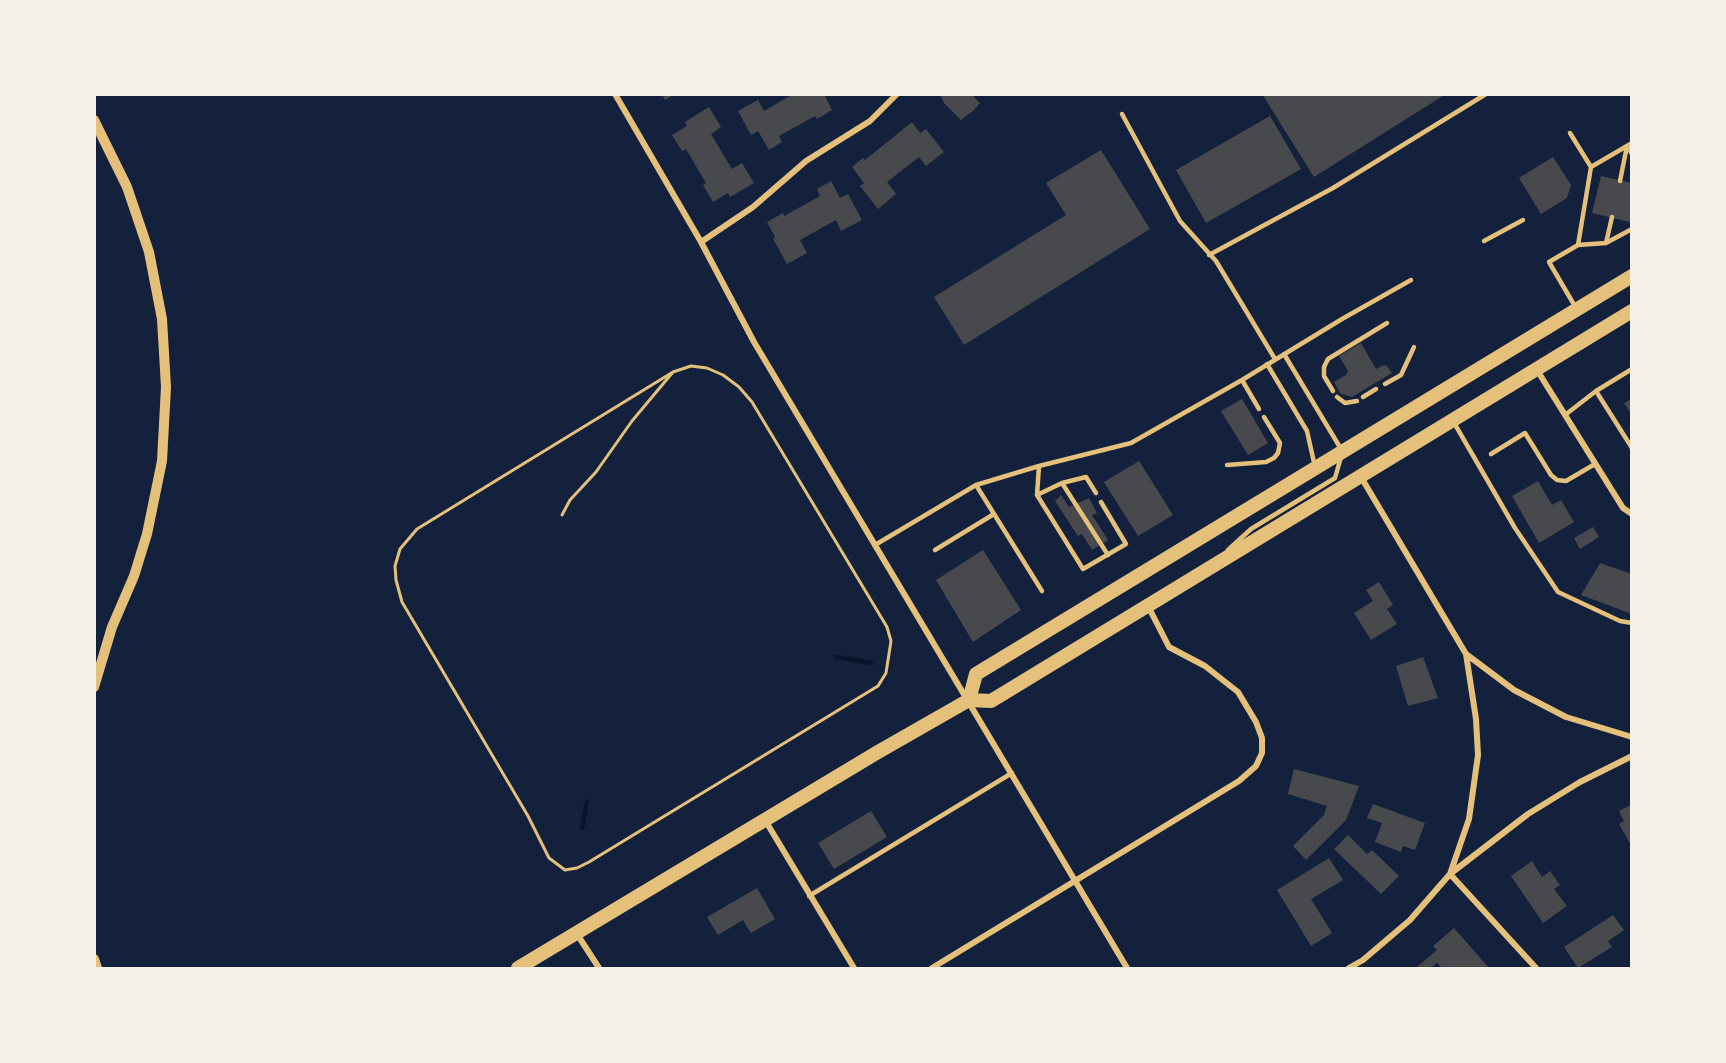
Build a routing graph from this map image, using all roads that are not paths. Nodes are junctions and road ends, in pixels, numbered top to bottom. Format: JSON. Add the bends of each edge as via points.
{"nodes":[{"id":1,"x":615,"y":94,"type":"edge"},
{"id":2,"x":897,"y":94,"type":"edge"},
{"id":3,"x":1486,"y":94,"type":"edge"},
{"id":4,"x":1122,"y":114,"type":"dead end"},
{"id":5,"x":94,"y":120,"type":"edge"},
{"id":6,"x":1570,"y":133,"type":"dead end"},
{"id":7,"x":1629,"y":144,"type":"edge"},
{"id":8,"x":1632,"y":154,"type":"edge"},
{"id":9,"x":1591,"y":167,"type":"junction"},
{"id":10,"x":1620,"y":181,"type":"dead end"},
{"id":11,"x":1612,"y":217,"type":"dead end"},
{"id":12,"x":1523,"y":220,"type":"dead end"},
{"id":13,"x":1632,"y":229,"type":"edge"},
{"id":14,"x":1484,"y":241,"type":"dead end"},
{"id":15,"x":701,"y":242,"type":"junction"},
{"id":16,"x":1606,"y":243,"type":"junction"},
{"id":17,"x":1578,"y":245,"type":"junction"},
{"id":18,"x":1209,"y":255,"type":"junction"},
{"id":19,"x":1632,"y":276,"type":"edge"},
{"id":20,"x":1411,"y":280,"type":"dead end"},
{"id":21,"x":1576,"y":309,"type":"junction"},
{"id":22,"x":1632,"y":311,"type":"edge"},
{"id":23,"x":1387,"y":323,"type":"dead end"},
{"id":24,"x":1414,"y":347,"type":"dead end"},
{"id":25,"x":1284,"y":354,"type":"junction"},
{"id":26,"x":1275,"y":359,"type":"junction"},
{"id":27,"x":1267,"y":364,"type":"junction"},
{"id":28,"x":1632,"y":369,"type":"edge"},
{"id":29,"x":1537,"y":370,"type":"junction"},
{"id":30,"x":1242,"y":381,"type":"junction"},
{"id":31,"x":1385,"y":384,"type":"dead end"},
{"id":32,"x":1376,"y":389,"type":"dead end"},
{"id":33,"x":1333,"y":391,"type":"dead end"},
{"id":34,"x":1596,"y":391,"type":"junction"},
{"id":35,"x":1363,"y":397,"type":"dead end"},
{"id":36,"x":1337,"y":398,"type":"dead end"},
{"id":37,"x":1356,"y":401,"type":"dead end"},
{"id":38,"x":1259,"y":409,"type":"dead end"},
{"id":39,"x":1565,"y":415,"type":"junction"},
{"id":40,"x":1264,"y":417,"type":"dead end"},
{"id":41,"x":1453,"y":422,"type":"junction"},
{"id":42,"x":1629,"y":442,"type":"edge"},
{"id":43,"x":1632,"y":448,"type":"edge"},
{"id":44,"x":1342,"y":451,"type":"junction"},
{"id":45,"x":1491,"y":454,"type":"dead end"},
{"id":46,"x":1595,"y":464,"type":"junction"},
{"id":47,"x":1227,"y":465,"type":"dead end"},
{"id":48,"x":1039,"y":466,"type":"junction"},
{"id":49,"x":1316,"y":467,"type":"junction"},
{"id":50,"x":1361,"y":476,"type":"junction"},
{"id":51,"x":1062,"y":483,"type":"junction"},
{"id":52,"x":976,"y":485,"type":"junction"},
{"id":53,"x":1096,"y":493,"type":"dead end"},
{"id":54,"x":1037,"y":495,"type":"junction"},
{"id":55,"x":1101,"y":502,"type":"dead end"},
{"id":56,"x":994,"y":514,"type":"junction"},
{"id":57,"x":1632,"y":514,"type":"edge"},
{"id":58,"x":875,"y":545,"type":"junction"},
{"id":59,"x":935,"y":550,"type":"dead end"},
{"id":60,"x":1108,"y":555,"type":"junction"},
{"id":61,"x":1206,"y":570,"type":"junction"},
{"id":62,"x":1042,"y":591,"type":"dead end"},
{"id":63,"x":1147,"y":606,"type":"junction"},
{"id":64,"x":1632,"y":623,"type":"edge"},
{"id":65,"x":1466,"y":654,"type":"junction"},
{"id":66,"x":94,"y":687,"type":"edge"},
{"id":67,"x":969,"y":700,"type":"junction"},
{"id":68,"x":1632,"y":736,"type":"edge"},
{"id":69,"x":1632,"y":756,"type":"edge"},
{"id":70,"x":1012,"y":773,"type":"junction"},
{"id":71,"x":765,"y":820,"type":"junction"},
{"id":72,"x":1450,"y":874,"type":"junction"},
{"id":73,"x":1075,"y":881,"type":"junction"},
{"id":74,"x":809,"y":896,"type":"junction"},
{"id":75,"x":576,"y":933,"type":"junction"},
{"id":76,"x":94,"y":959,"type":"edge"},
{"id":77,"x":97,"y":969,"type":"edge"},
{"id":78,"x":518,"y":969,"type":"edge"},
{"id":79,"x":599,"y":969,"type":"edge"},
{"id":80,"x":854,"y":969,"type":"edge"},
{"id":81,"x":932,"y":969,"type":"edge"},
{"id":82,"x":1127,"y":969,"type":"edge"},
{"id":83,"x":1349,"y":969,"type":"edge"},
{"id":84,"x":1536,"y":969,"type":"edge"}],
"edges":[{"from":1,"to":15,"type":"street"},
{"from":2,"to":15,"type":"street","via":[[870,121],[806,161],[753,207]]},
{"from":3,"to":18,"type":"lane","via":[[1334,188]]},
{"from":4,"to":18,"type":"lane","via":[[1177,216]]},
{"from":5,"to":66,"type":"street","via":[[127,187],[148,252],[162,319],[166,387],[162,461],[150,523]]},
{"from":6,"to":9,"type":"lane"},
{"from":7,"to":8,"type":"lane"},
{"from":7,"to":9,"type":"lane"},
{"from":7,"to":10,"type":"lane"},
{"from":9,"to":17,"type":"lane"},
{"from":11,"to":16,"type":"lane"},
{"from":12,"to":14,"type":"lane"},
{"from":13,"to":16,"type":"lane"},
{"from":15,"to":58,"type":"street","via":[[753,342]]},
{"from":16,"to":17,"type":"lane"},
{"from":17,"to":21,"type":"lane","via":[[1549,262]]},
{"from":18,"to":26,"type":"lane"},
{"from":19,"to":21,"type":"main road"},
{"from":20,"to":25,"type":"lane"},
{"from":21,"to":44,"type":"main road"},
{"from":22,"to":29,"type":"main road"},
{"from":23,"to":33,"type":"lane","via":[[1328,359],[1324,376]]},
{"from":24,"to":31,"type":"lane","via":[[1401,375]]},
{"from":25,"to":26,"type":"lane"},
{"from":25,"to":44,"type":"lane"},
{"from":26,"to":27,"type":"lane"},
{"from":27,"to":30,"type":"lane"},
{"from":27,"to":49,"type":"lane","via":[[1307,431]]},
{"from":28,"to":34,"type":"lane"},
{"from":29,"to":39,"type":"street"},
{"from":29,"to":41,"type":"main road"},
{"from":30,"to":38,"type":"lane"},
{"from":30,"to":48,"type":"lane","via":[[1131,443]]},
{"from":32,"to":35,"type":"lane"},
{"from":34,"to":39,"type":"lane"},
{"from":34,"to":42,"type":"lane"},
{"from":36,"to":37,"type":"lane","via":[[1345,403]]},
{"from":39,"to":46,"type":"street"},
{"from":40,"to":47,"type":"lane","via":[[1280,443],[1278,453],[1266,462]]},
{"from":41,"to":50,"type":"main road"},
{"from":41,"to":64,"type":"lane","via":[[1558,592]]},
{"from":42,"to":43,"type":"lane"},
{"from":44,"to":49,"type":"main road"},
{"from":44,"to":61,"type":"lane","via":[[1335,478],[1251,529]]},
{"from":45,"to":46,"type":"lane","via":[[1525,433],[1557,480],[1566,481]]},
{"from":46,"to":57,"type":"street","via":[[1623,508]]},
{"from":48,"to":52,"type":"lane"},
{"from":48,"to":54,"type":"lane"},
{"from":49,"to":67,"type":"main road","via":[[976,674]]},
{"from":50,"to":61,"type":"main road"},
{"from":50,"to":65,"type":"street"},
{"from":51,"to":53,"type":"lane","via":[[1086,477]]},
{"from":51,"to":54,"type":"lane"},
{"from":51,"to":60,"type":"lane"},
{"from":52,"to":56,"type":"lane"},
{"from":52,"to":58,"type":"lane"},
{"from":54,"to":60,"type":"lane","via":[[1083,569]]},
{"from":55,"to":60,"type":"lane","via":[[1126,544]]},
{"from":56,"to":59,"type":"lane"},
{"from":56,"to":62,"type":"lane"},
{"from":58,"to":67,"type":"street"},
{"from":61,"to":63,"type":"main road"},
{"from":63,"to":67,"type":"main road","via":[[991,701]]},
{"from":63,"to":73,"type":"street","via":[[1170,647],[1205,666],[1238,692],[1259,730],[1262,753],[1246,777]]},
{"from":65,"to":68,"type":"street","via":[[1514,690],[1566,717]]},
{"from":65,"to":72,"type":"street","via":[[1478,754],[1469,819]]},
{"from":67,"to":70,"type":"street"},
{"from":67,"to":71,"type":"main road"},
{"from":69,"to":72,"type":"street","via":[[1528,813]]},
{"from":70,"to":73,"type":"street"},
{"from":70,"to":74,"type":"lane"},
{"from":71,"to":74,"type":"street"},
{"from":71,"to":75,"type":"main road"},
{"from":72,"to":83,"type":"street","via":[[1410,920]]},
{"from":72,"to":84,"type":"street"},
{"from":73,"to":81,"type":"street"},
{"from":73,"to":82,"type":"street"},
{"from":74,"to":80,"type":"street"},
{"from":75,"to":78,"type":"main road"},
{"from":75,"to":79,"type":"street"},
{"from":76,"to":77,"type":"street"}]}
